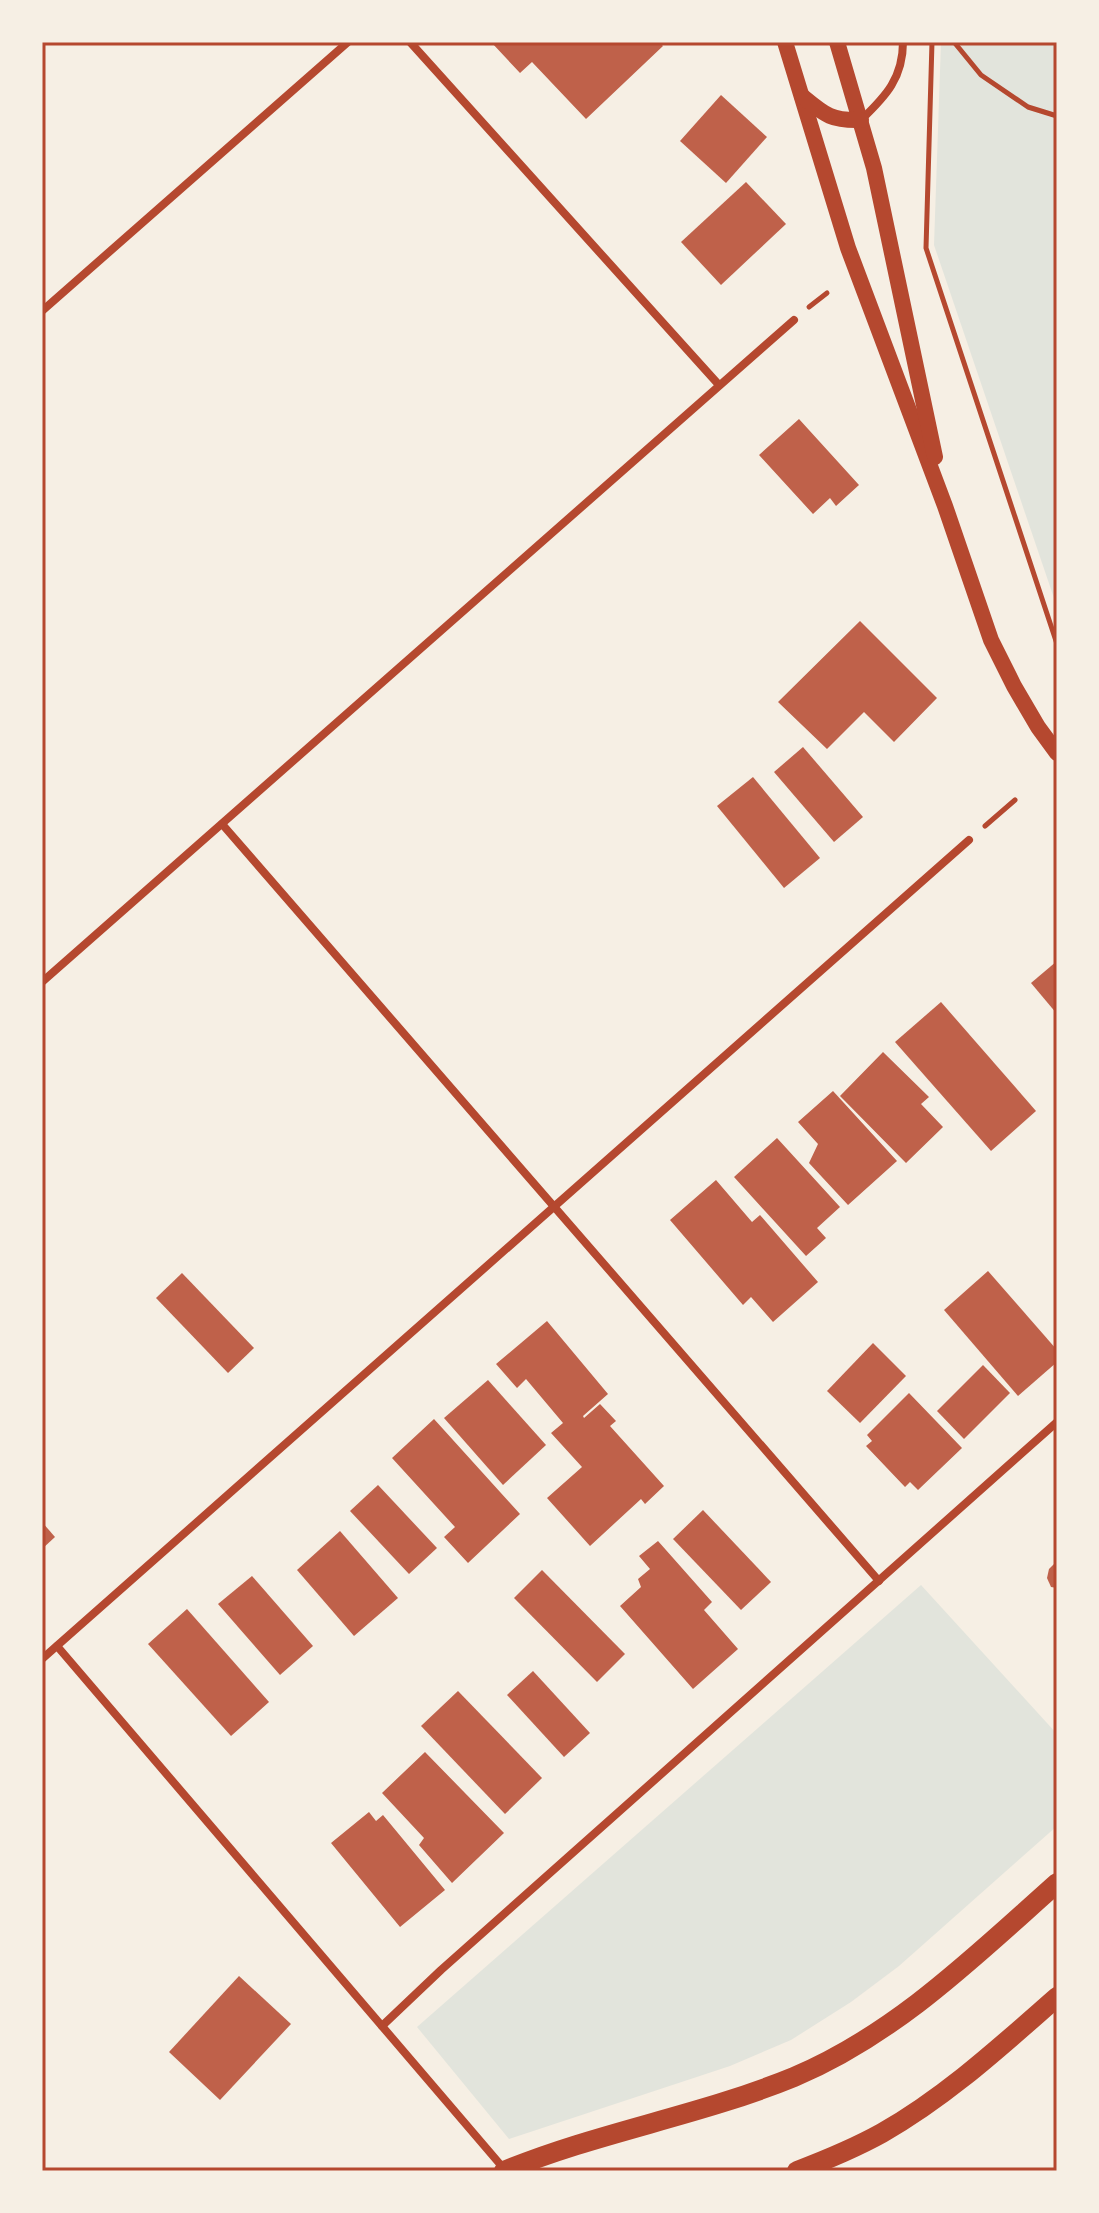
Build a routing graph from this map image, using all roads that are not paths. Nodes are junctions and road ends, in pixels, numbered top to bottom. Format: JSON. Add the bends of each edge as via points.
{"nodes":[{"id":1,"x":348,"y":42,"type":"edge"},
{"id":2,"x":410,"y":42,"type":"edge"},
{"id":3,"x":785,"y":42,"type":"edge"},
{"id":4,"x":837,"y":42,"type":"edge"},
{"id":5,"x":903,"y":42,"type":"edge"},
{"id":6,"x":801,"y":95,"type":"junction"},
{"id":7,"x":861,"y":120,"type":"junction"},
{"id":8,"x":42,"y":311,"type":"edge"},
{"id":9,"x":794,"y":320,"type":"dead end"},
{"id":10,"x":719,"y":385,"type":"junction"},
{"id":11,"x":945,"y":506,"type":"junction"},
{"id":12,"x":1057,"y":753,"type":"edge"},
{"id":13,"x":222,"y":824,"type":"junction"},
{"id":14,"x":969,"y":840,"type":"road end"},
{"id":15,"x":42,"y":982,"type":"edge"},
{"id":16,"x":554,"y":1206,"type":"junction"},
{"id":17,"x":1057,"y":1422,"type":"edge"},
{"id":18,"x":879,"y":1581,"type":"junction"},
{"id":19,"x":57,"y":1646,"type":"junction"},
{"id":20,"x":42,"y":1659,"type":"edge"},
{"id":21,"x":1057,"y":1883,"type":"edge"},
{"id":22,"x":1057,"y":1997,"type":"edge"},
{"id":23,"x":382,"y":2026,"type":"junction"},
{"id":24,"x":505,"y":2171,"type":"edge"},
{"id":25,"x":797,"y":2171,"type":"edge"}],
"edges":[{"from":1,"to":8,"type":"street"},
{"from":2,"to":10,"type":"street"},
{"from":3,"to":6,"type":"main road"},
{"from":4,"to":7,"type":"main road"},
{"from":5,"to":7,"type":"street","via":[[898,74],[885,97]]},
{"from":6,"to":7,"type":"main road","via":[[840,120]]},
{"from":6,"to":11,"type":"main road","via":[[848,248]]},
{"from":7,"to":11,"type":"main road"},
{"from":9,"to":10,"type":"street"},
{"from":10,"to":13,"type":"street"},
{"from":11,"to":12,"type":"main road","via":[[991,640]]},
{"from":13,"to":15,"type":"street"},
{"from":13,"to":16,"type":"street"},
{"from":14,"to":16,"type":"street"},
{"from":16,"to":18,"type":"street"},
{"from":16,"to":19,"type":"street"},
{"from":17,"to":18,"type":"street"},
{"from":18,"to":23,"type":"street"},
{"from":19,"to":20,"type":"street"},
{"from":19,"to":23,"type":"street"},
{"from":21,"to":24,"type":"main road","via":[[934,1992],[845,2053],[746,2096],[591,2140]]},
{"from":22,"to":25,"type":"main road","via":[[935,2099],[882,2133]]},
{"from":23,"to":24,"type":"street"}]}
